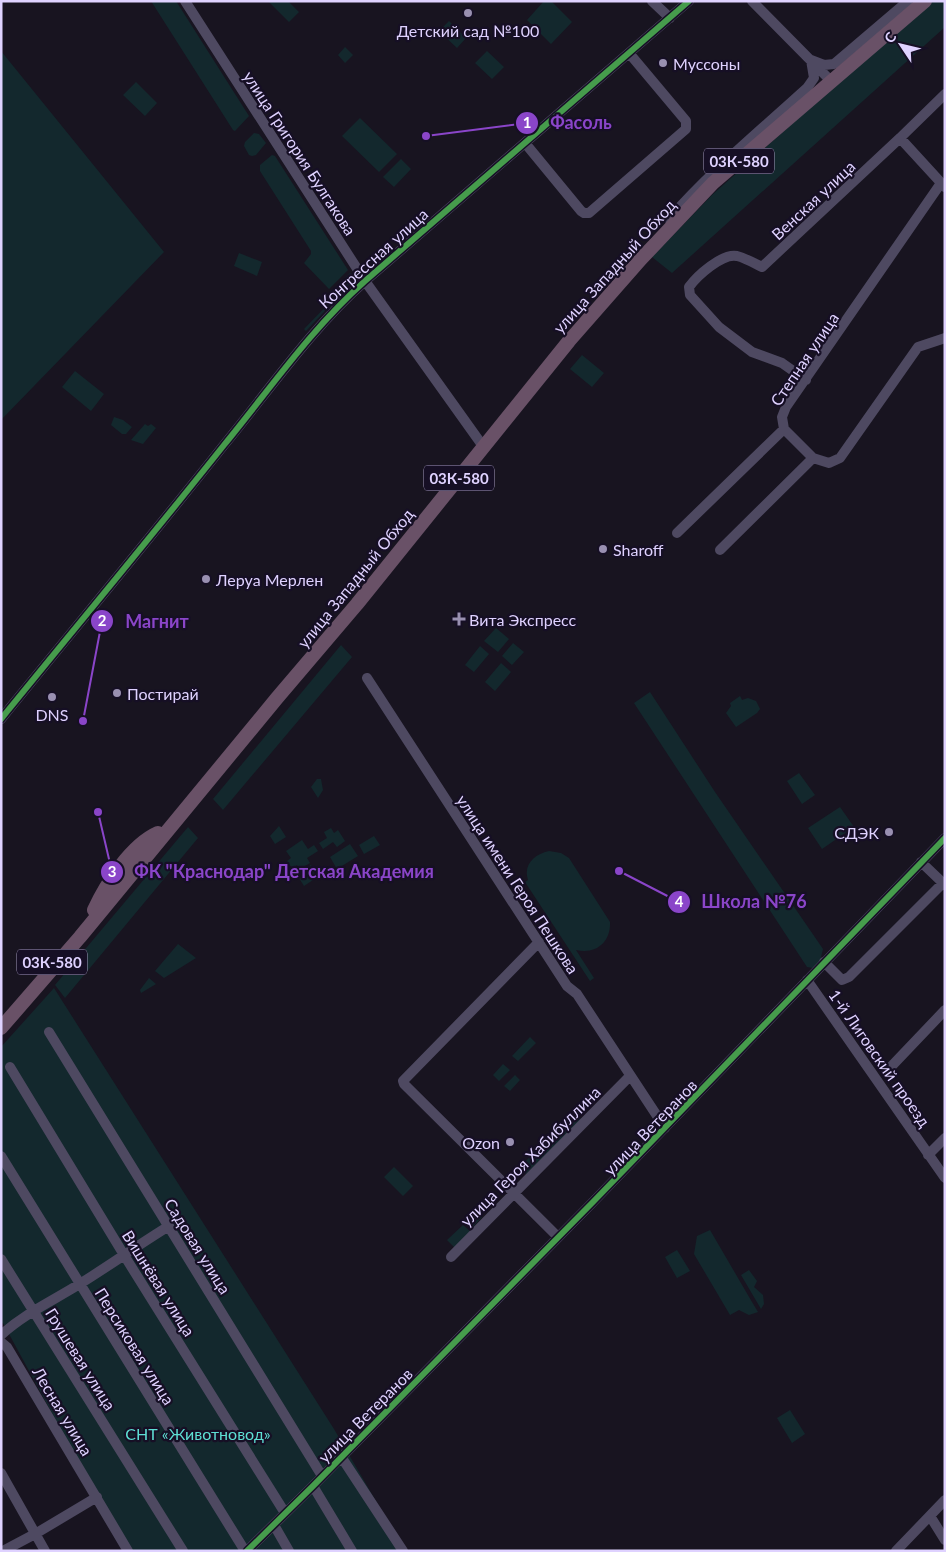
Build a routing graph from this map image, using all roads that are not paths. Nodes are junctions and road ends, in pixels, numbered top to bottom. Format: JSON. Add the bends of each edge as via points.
{"nodes":[{"id":1,"x":185,"y":1,"type":"edge"},
{"id":2,"x":652,"y":1,"type":"edge"},
{"id":3,"x":689,"y":1,"type":"edge"},
{"id":4,"x":752,"y":1,"type":"edge"},
{"id":5,"x":908,"y":1,"type":"edge"},
{"id":6,"x":913,"y":1,"type":"edge"},
{"id":7,"x":925,"y":1,"type":"edge"},
{"id":8,"x":670,"y":18,"type":"junction"},
{"id":9,"x":629,"y":53,"type":"junction"},
{"id":10,"x":811,"y":60,"type":"junction"},
{"id":11,"x":829,"y":79,"type":"junction"},
{"id":12,"x":945,"y":94,"type":"edge"},
{"id":13,"x":900,"y":138,"type":"junction"},
{"id":14,"x":525,"y":143,"type":"junction"},
{"id":15,"x":943,"y":185,"type":"edge"},
{"id":16,"x":669,"y":219,"type":"junction"},
{"id":17,"x":365,"y":281,"type":"junction"},
{"id":18,"x":945,"y":338,"type":"edge"},
{"id":19,"x":806,"y":380,"type":"junction"},
{"id":20,"x":784,"y":429,"type":"junction"},
{"id":21,"x":480,"y":442,"type":"junction"},
{"id":22,"x":813,"y":458,"type":"junction"},
{"id":23,"x":677,"y":533,"type":"dead end"},
{"id":24,"x":720,"y":550,"type":"dead end"},
{"id":25,"x":367,"y":678,"type":"dead end"},
{"id":26,"x":1,"y":719,"type":"edge"},
{"id":27,"x":945,"y":840,"type":"edge"},
{"id":28,"x":922,"y":862,"type":"junction"},
{"id":29,"x":944,"y":884,"type":"edge"},
{"id":30,"x":538,"y":942,"type":"junction"},
{"id":31,"x":825,"y":964,"type":"junction"},
{"id":32,"x":808,"y":981,"type":"junction"},
{"id":33,"x":945,"y":1010,"type":"edge"},
{"id":34,"x":1,"y":1022,"type":"edge"},
{"id":35,"x":1,"y":1028,"type":"edge"},
{"id":36,"x":49,"y":1032,"type":"dead end"},
{"id":37,"x":10,"y":1067,"type":"dead end"},
{"id":38,"x":886,"y":1072,"type":"dead end"},
{"id":39,"x":630,"y":1076,"type":"junction"},
{"id":40,"x":664,"y":1128,"type":"junction"},
{"id":41,"x":945,"y":1138,"type":"edge"},
{"id":42,"x":928,"y":1155,"type":"junction"},
{"id":43,"x":1,"y":1156,"type":"edge"},
{"id":44,"x":945,"y":1178,"type":"edge"},
{"id":45,"x":514,"y":1194,"type":"junction"},
{"id":46,"x":169,"y":1226,"type":"junction"},
{"id":47,"x":558,"y":1237,"type":"junction"},
{"id":48,"x":124,"y":1255,"type":"junction"},
{"id":49,"x":451,"y":1257,"type":"dead end"},
{"id":50,"x":1,"y":1259,"type":"edge"},
{"id":51,"x":79,"y":1284,"type":"junction"},
{"id":52,"x":34,"y":1311,"type":"junction"},
{"id":53,"x":1,"y":1335,"type":"edge"},
{"id":54,"x":1,"y":1342,"type":"edge"},
{"id":55,"x":342,"y":1458,"type":"junction"},
{"id":56,"x":1,"y":1474,"type":"edge"},
{"id":57,"x":322,"y":1476,"type":"junction"},
{"id":58,"x":313,"y":1486,"type":"junction"},
{"id":59,"x":97,"y":1497,"type":"junction"},
{"id":60,"x":945,"y":1500,"type":"edge"},
{"id":61,"x":285,"y":1513,"type":"junction"},
{"id":62,"x":930,"y":1516,"type":"junction"},
{"id":63,"x":274,"y":1525,"type":"junction"},
{"id":64,"x":36,"y":1534,"type":"junction"},
{"id":65,"x":945,"y":1540,"type":"edge"},
{"id":66,"x":3,"y":1551,"type":"edge"},
{"id":67,"x":46,"y":1551,"type":"edge"},
{"id":68,"x":128,"y":1551,"type":"edge"},
{"id":69,"x":183,"y":1551,"type":"edge"},
{"id":70,"x":246,"y":1551,"type":"edge"},
{"id":71,"x":289,"y":1551,"type":"edge"},
{"id":72,"x":352,"y":1551,"type":"edge"},
{"id":73,"x":403,"y":1551,"type":"edge"},
{"id":74,"x":896,"y":1551,"type":"edge"}],
"edges":[{"from":1,"to":17,"type":"street","name":"улица Григория Булгакова"},
{"from":2,"to":8,"type":"street"},
{"from":3,"to":8,"type":"street","name":"Конгрессная улица"},
{"from":4,"to":10,"type":"street"},
{"from":5,"to":10,"type":"street","via":[[834,64],[824,65]]},
{"from":6,"to":11,"type":"highway","name":"улица Западный Обход","number":"03К-580"},
{"from":7,"to":11,"type":"highway","name":"улица Западный Обход","number":"03К-580"},
{"from":8,"to":9,"type":"street","name":"Конгрессная улица"},
{"from":9,"to":14,"type":"street","name":"Конгрессная улица"},
{"from":9,"to":14,"type":"street","via":[[686,121],[686,129],[589,213],[581,211]]},
{"from":10,"to":11,"type":"street"},
{"from":10,"to":16,"type":"street","via":[[814,78],[808,88],[728,158]]},
{"from":11,"to":16,"type":"highway","name":"улица Западный Обход","number":"03К-580","via":[[737,155]]},
{"from":11,"to":35,"type":"highway","name":"улица Западный Обход","number":"03К-580","via":[[713,183],[569,341],[357,604]]},
{"from":12,"to":13,"type":"street","name":"Венская улица"},
{"from":13,"to":15,"type":"street"},
{"from":13,"to":19,"type":"street","name":"Венская улица","via":[[762,266],[735,255],[724,258],[697,277],[689,287],[690,296],[718,326],[752,352],[782,363]]},
{"from":14,"to":17,"type":"street","name":"Конгрессная улица"},
{"from":15,"to":19,"type":"street","name":"Степная улица"},
{"from":16,"to":21,"type":"highway","name":"улица Западный Обход","number":"03К-580"},
{"from":17,"to":21,"type":"street","name":"улица Григория Булгакова"},
{"from":17,"to":26,"type":"street","name":"Конгрессная улица","via":[[308,338]]},
{"from":18,"to":22,"type":"street","via":[[918,347],[840,458],[829,463]]},
{"from":19,"to":20,"type":"street","name":"Степная улица","via":[[786,407],[782,417]]},
{"from":20,"to":22,"type":"street"},
{"from":20,"to":23,"type":"street","name":"Степная улица"},
{"from":21,"to":34,"type":"highway","name":"улица Западный Обход","number":"03К-580"},
{"from":22,"to":24,"type":"street"},
{"from":25,"to":30,"type":"street","name":"улица имени Героя Пешкова"},
{"from":27,"to":28,"type":"street","name":"улица Ветеранов"},
{"from":28,"to":29,"type":"street"},
{"from":28,"to":31,"type":"street","name":"улица Ветеранов"},
{"from":29,"to":31,"type":"street","via":[[849,978],[842,980]]},
{"from":30,"to":39,"type":"street","name":"улица имени Героя Пешкова","via":[[567,986],[577,994]]},
{"from":30,"to":45,"type":"street","via":[[404,1081]]},
{"from":31,"to":32,"type":"street","name":"улица Ветеранов"},
{"from":32,"to":40,"type":"street","name":"улица Ветеранов"},
{"from":32,"to":42,"type":"street","name":"1-й Лиговский проезд"},
{"from":32,"to":55,"type":"street","name":"улица Ветеранов","via":[[567,1232]]},
{"from":33,"to":38,"type":"street"},
{"from":36,"to":46,"type":"street","name":"Садовая улица"},
{"from":37,"to":48,"type":"street","name":"Вишнёвая улица"},
{"from":39,"to":40,"type":"street","name":"улица имени Героя Пешкова"},
{"from":39,"to":45,"type":"street","name":"улица Героя Хабибуллина"},
{"from":40,"to":47,"type":"street","name":"улица Ветеранов"},
{"from":41,"to":42,"type":"street"},
{"from":42,"to":44,"type":"street","name":"1-й Лиговский проезд"},
{"from":43,"to":51,"type":"street","name":"Персиковая улица"},
{"from":45,"to":47,"type":"street"},
{"from":45,"to":49,"type":"street","name":"улица Героя Хабибуллина"},
{"from":46,"to":48,"type":"street"},
{"from":46,"to":57,"type":"street","name":"Садовая улица"},
{"from":47,"to":57,"type":"street","name":"улица Ветеранов"},
{"from":48,"to":51,"type":"street"},
{"from":48,"to":61,"type":"street","name":"Вишнёвая улица"},
{"from":50,"to":52,"type":"street","name":"Грушевая улица"},
{"from":51,"to":52,"type":"street"},
{"from":51,"to":70,"type":"street","name":"Персиковая улица"},
{"from":52,"to":53,"type":"street"},
{"from":52,"to":69,"type":"street","name":"Грушевая улица"},
{"from":54,"to":59,"type":"street","name":"Лесная улица","via":[[7,1346]]},
{"from":55,"to":57,"type":"street","name":"улица Ветеранов"},
{"from":55,"to":73,"type":"street"},
{"from":56,"to":64,"type":"street"},
{"from":57,"to":58,"type":"street"},
{"from":58,"to":61,"type":"street"},
{"from":58,"to":72,"type":"street"},
{"from":59,"to":64,"type":"street"},
{"from":59,"to":68,"type":"street","name":"Лесная улица"},
{"from":60,"to":62,"type":"street"},
{"from":61,"to":63,"type":"street"},
{"from":62,"to":65,"type":"street"},
{"from":62,"to":74,"type":"street"},
{"from":63,"to":70,"type":"street"},
{"from":63,"to":71,"type":"street"},
{"from":64,"to":66,"type":"street"},
{"from":64,"to":67,"type":"street"}]}
